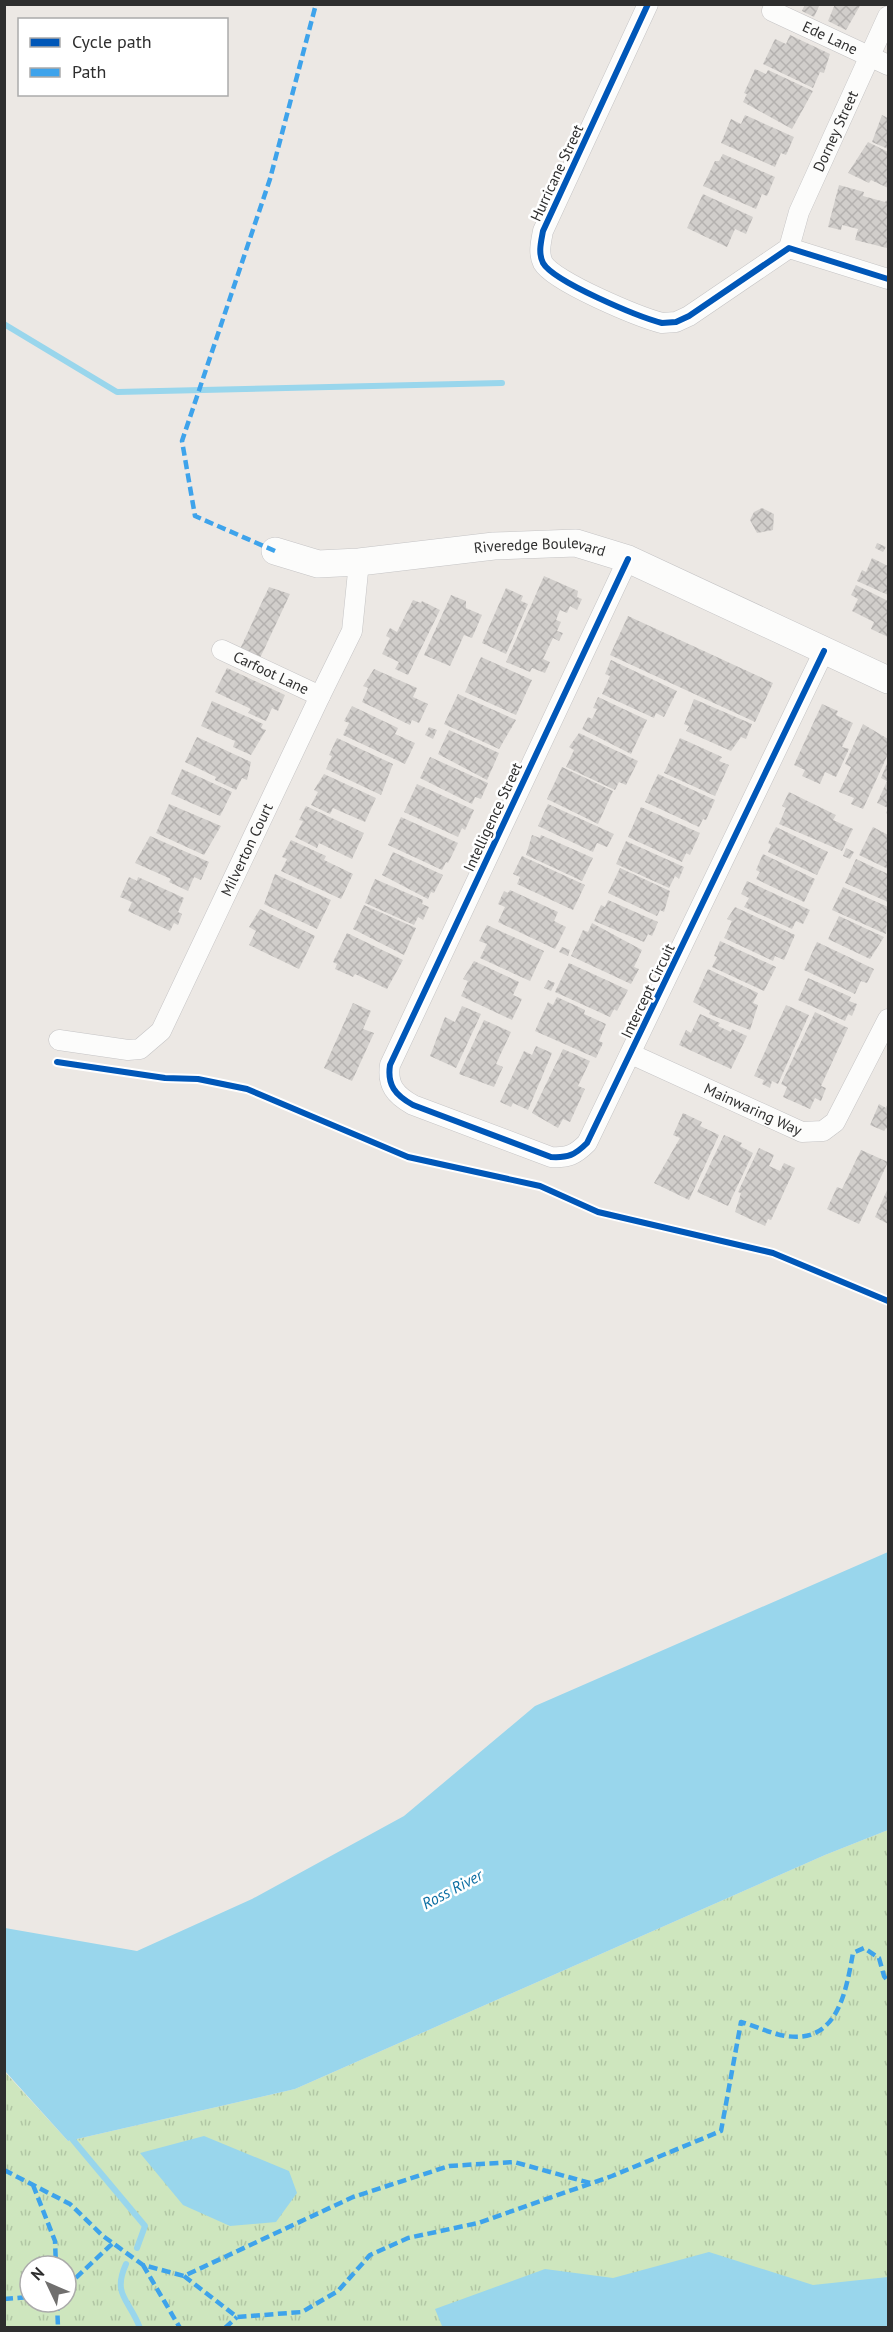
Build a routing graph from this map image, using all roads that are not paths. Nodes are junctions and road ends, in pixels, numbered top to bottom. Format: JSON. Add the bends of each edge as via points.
{"nodes":[{"id":1,"x":648,"y":4,"type":"edge"},
{"id":2,"x":772,"y":11,"type":"dead end"},
{"id":3,"x":888,"y":16,"type":"edge"},
{"id":4,"x":870,"y":56,"type":"junction"},
{"id":5,"x":888,"y":65,"type":"edge"},
{"id":6,"x":789,"y":248,"type":"junction"},
{"id":7,"x":888,"y":279,"type":"edge"},
{"id":8,"x":275,"y":551,"type":"dead end"},
{"id":9,"x":628,"y":559,"type":"junction"},
{"id":10,"x":359,"y":562,"type":"junction"},
{"id":11,"x":222,"y":650,"type":"dead end"},
{"id":12,"x":824,"y":651,"type":"junction"},
{"id":13,"x":888,"y":680,"type":"edge"},
{"id":14,"x":320,"y":696,"type":"junction"},
{"id":15,"x":888,"y":1019,"type":"edge"},
{"id":16,"x":59,"y":1040,"type":"dead end"},
{"id":17,"x":631,"y":1054,"type":"junction"},
{"id":18,"x":392,"y":1087,"type":"joint"}],
"edges":[{"from":1,"to":6,"type":"street","name":"Hurricane Street","via":[[543,231],[540,246],[544,264],[559,278],[649,320],[669,323],[689,316]]},
{"from":2,"to":4,"type":"street","name":"Ede Lane"},
{"from":3,"to":4,"type":"street","name":"Dorney Street"},
{"from":4,"to":5,"type":"street","name":"Ede Lane"},
{"from":4,"to":6,"type":"street","name":"Dorney Street","via":[[799,212]]},
{"from":6,"to":7,"type":"street"},
{"from":8,"to":10,"type":"street","name":"Riveredge Boulevard","via":[[318,564]]},
{"from":9,"to":10,"type":"street","name":"Riveredge Boulevard","via":[[576,543],[494,546]]},
{"from":9,"to":12,"type":"street","name":"Riveredge Boulevard"},
{"from":9,"to":18,"type":"street","name":"Intelligence Street","via":[[390,1065],[388,1077]]},
{"from":10,"to":14,"type":"street","name":"Milverton Court","via":[[352,630]]},
{"from":11,"to":14,"type":"street","name":"Carfoot Lane"},
{"from":12,"to":13,"type":"street","name":"Riveredge Boulevard"},
{"from":12,"to":17,"type":"street","name":"Intercept Circuit"},
{"from":14,"to":16,"type":"street","name":"Milverton Court","via":[[161,1031],[140,1050]]},
{"from":15,"to":17,"type":"street","name":"Mainwaring Way","via":[[835,1122],[823,1131],[802,1132]]},
{"from":17,"to":18,"type":"street","name":"Intercept Circuit","via":[[587,1143],[576,1154],[564,1158],[551,1157],[412,1105]]}]}
